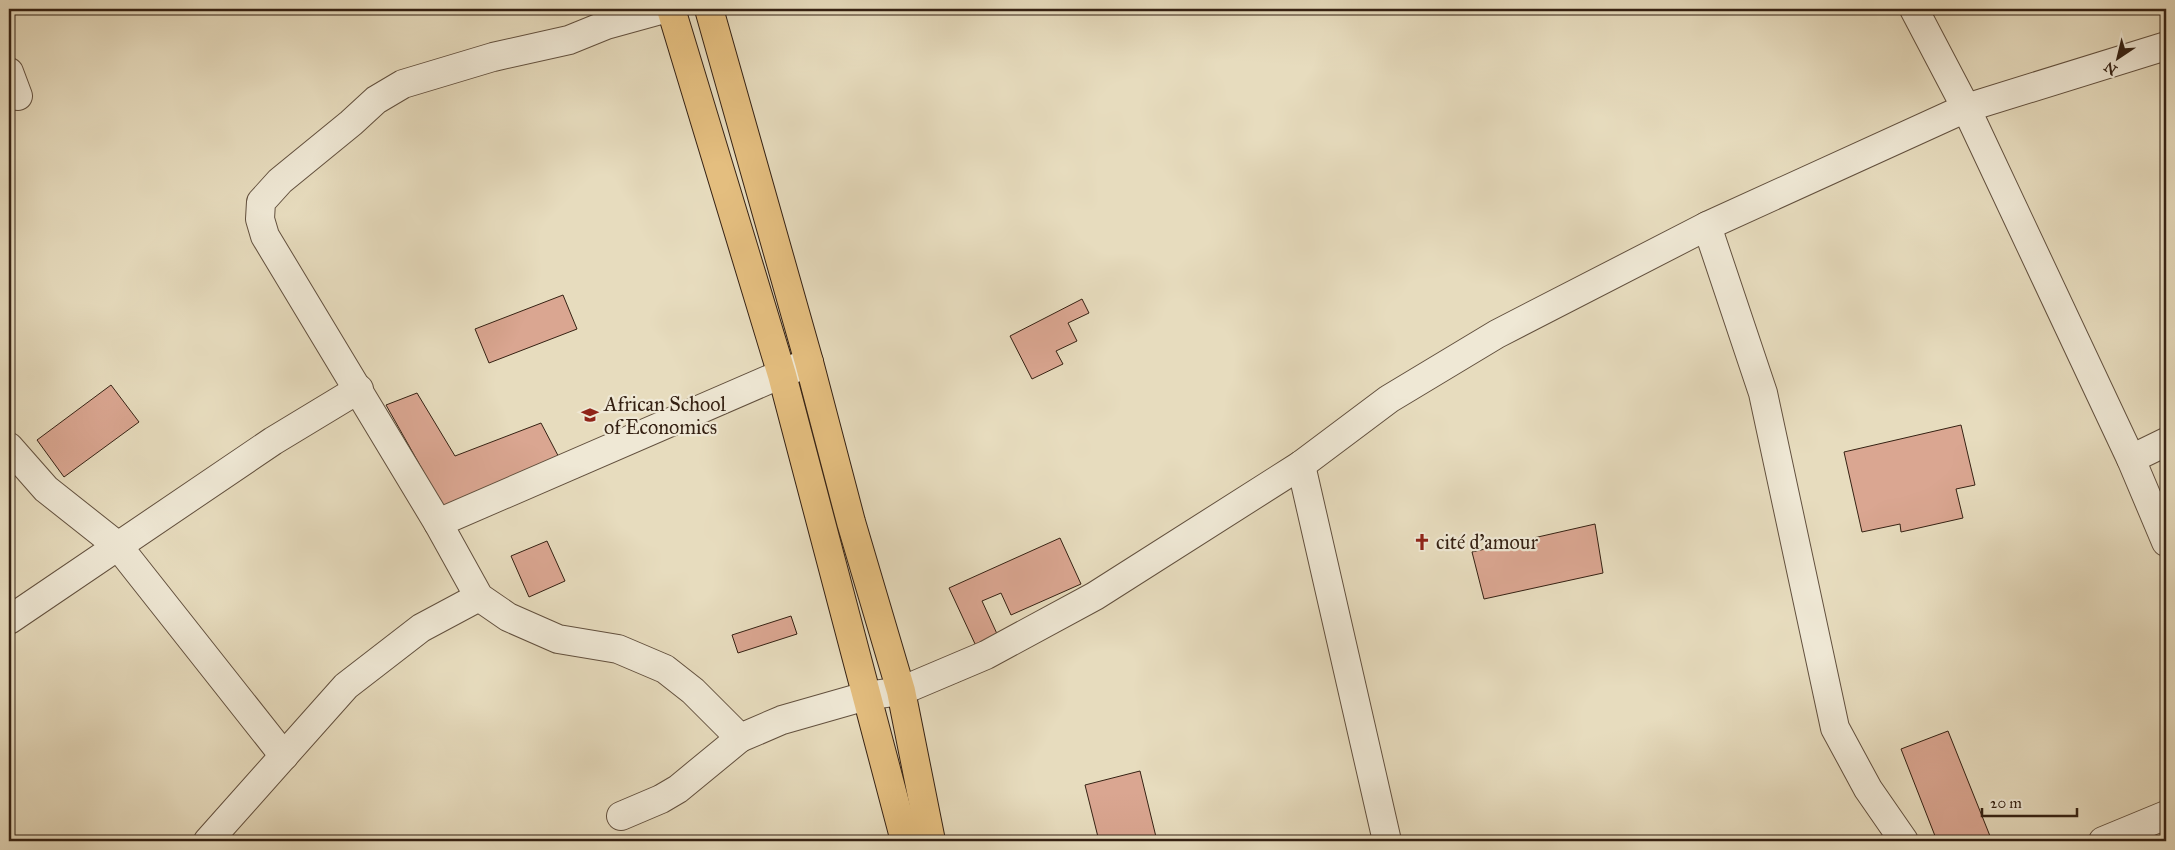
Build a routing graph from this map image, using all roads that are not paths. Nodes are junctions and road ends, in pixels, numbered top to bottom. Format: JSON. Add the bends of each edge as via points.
{"nodes":[{"id":1,"x":664,"y":9,"type":"edge"},
{"id":2,"x":671,"y":9,"type":"edge"},
{"id":3,"x":708,"y":9,"type":"edge"},
{"id":4,"x":1914,"y":9,"type":"edge"},
{"id":5,"x":2166,"y":46,"type":"edge"},
{"id":6,"x":1966,"y":108,"type":"junction"},
{"id":7,"x":1708,"y":226,"type":"junction"},
{"id":8,"x":809,"y":362,"type":"junction"},
{"id":9,"x":782,"y":375,"type":"junction"},
{"id":10,"x":359,"y":389,"type":"junction"},
{"id":11,"x":2166,"y":442,"type":"edge"},
{"id":12,"x":9,"y":447,"type":"edge"},
{"id":13,"x":2131,"y":459,"type":"junction"},
{"id":14,"x":1301,"y":465,"type":"junction"},
{"id":15,"x":438,"y":523,"type":"junction"},
{"id":16,"x":2166,"y":542,"type":"edge"},
{"id":17,"x":118,"y":546,"type":"junction"},
{"id":18,"x":478,"y":597,"type":"junction"},
{"id":19,"x":9,"y":620,"type":"edge"},
{"id":20,"x":901,"y":690,"type":"junction"},
{"id":21,"x":866,"y":696,"type":"junction"},
{"id":22,"x":740,"y":738,"type":"junction"},
{"id":23,"x":284,"y":756,"type":"junction"},
{"id":24,"x":2166,"y":815,"type":"edge"},
{"id":25,"x":620,"y":816,"type":"dead end"},
{"id":26,"x":208,"y":841,"type":"edge"},
{"id":27,"x":905,"y":841,"type":"edge"},
{"id":28,"x":930,"y":841,"type":"edge"},
{"id":29,"x":1387,"y":841,"type":"edge"},
{"id":30,"x":1904,"y":841,"type":"edge"},
{"id":31,"x":2103,"y":841,"type":"edge"}],
"edges":[{"from":1,"to":10,"type":"street","via":[[606,24],[569,40],[493,56],[403,84],[376,100],[280,181],[261,202],[260,220],[265,236]]},
{"from":2,"to":9,"type":"main road"},
{"from":3,"to":8,"type":"main road"},
{"from":4,"to":6,"type":"street"},
{"from":5,"to":6,"type":"street"},
{"from":6,"to":7,"type":"street"},
{"from":6,"to":13,"type":"street"},
{"from":7,"to":14,"type":"street","via":[[1497,334],[1389,399]]},
{"from":7,"to":30,"type":"street","via":[[1763,393],[1835,728],[1868,789]]},
{"from":8,"to":9,"type":"street"},
{"from":8,"to":20,"type":"main road","via":[[851,522]]},
{"from":9,"to":15,"type":"street"},
{"from":9,"to":21,"type":"main road"},
{"from":10,"to":15,"type":"street"},
{"from":10,"to":17,"type":"street","via":[[273,441]]},
{"from":11,"to":13,"type":"street"},
{"from":12,"to":17,"type":"street","via":[[46,489]]},
{"from":13,"to":16,"type":"street"},
{"from":14,"to":20,"type":"street","via":[[1094,596],[986,655]]},
{"from":14,"to":29,"type":"street"},
{"from":15,"to":18,"type":"street"},
{"from":17,"to":19,"type":"street"},
{"from":17,"to":23,"type":"street"},
{"from":18,"to":22,"type":"street","via":[[508,617],[543,634],[618,650],[665,669],[693,691]]},
{"from":18,"to":23,"type":"street","via":[[421,628],[346,686]]},
{"from":20,"to":21,"type":"street"},
{"from":20,"to":28,"type":"main road"},
{"from":21,"to":22,"type":"street","via":[[782,720]]},
{"from":21,"to":27,"type":"main road"},
{"from":22,"to":25,"type":"street","via":[[678,789]]},
{"from":23,"to":26,"type":"street"},
{"from":24,"to":31,"type":"street"}]}
